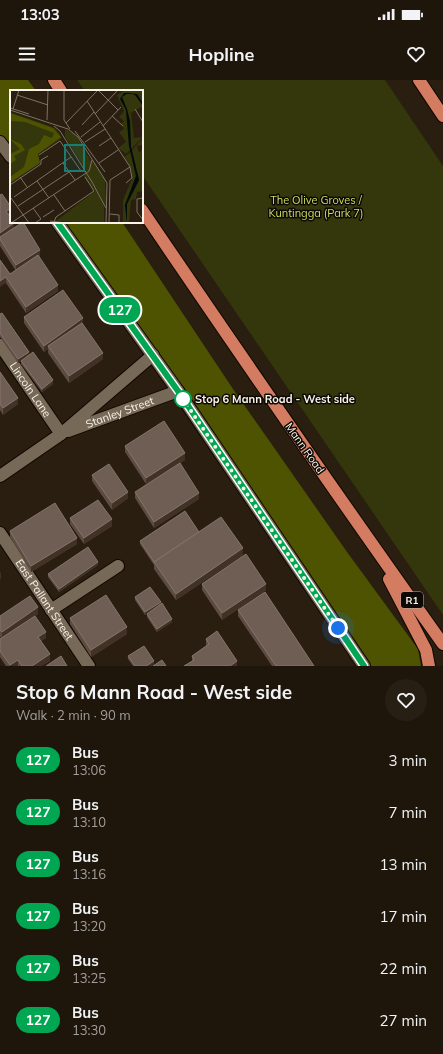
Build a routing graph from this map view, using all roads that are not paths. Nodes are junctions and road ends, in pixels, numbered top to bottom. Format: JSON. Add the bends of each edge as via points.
{"nodes":[{"id":1,"x":54,"y":80,"type":"edge"},
{"id":2,"x":420,"y":80,"type":"edge"},
{"id":3,"x":60,"y":90,"type":"edge"},
{"id":4,"x":443,"y":116,"type":"edge"},
{"id":5,"x":0,"y":142,"type":"edge"},
{"id":6,"x":10,"y":156,"type":"edge"},
{"id":7,"x":143,"y":211,"type":"edge"},
{"id":8,"x":58,"y":223,"type":"edge"},
{"id":9,"x":0,"y":345,"type":"edge"},
{"id":10,"x":153,"y":355,"type":"junction"},
{"id":11,"x":178,"y":391,"type":"junction"},
{"id":12,"x":62,"y":434,"type":"junction"},
{"id":13,"x":0,"y":476,"type":"edge"},
{"id":14,"x":0,"y":533,"type":"edge"},
{"id":15,"x":367,"y":537,"type":"junction"},
{"id":16,"x":118,"y":566,"type":"dead end"},
{"id":17,"x":51,"y":610,"type":"junction"},
{"id":18,"x":443,"y":644,"type":"edge"},
{"id":19,"x":89,"y":666,"type":"edge"},
{"id":20,"x":364,"y":666,"type":"edge"},
{"id":21,"x":429,"y":666,"type":"edge"}],
"edges":[{"from":1,"to":3,"type":"highway"},
{"from":2,"to":4,"type":"highway"},
{"from":5,"to":6,"type":"street"},
{"from":7,"to":15,"type":"highway","name":"Mann Road","number":"R1"},
{"from":8,"to":10,"type":"street"},
{"from":9,"to":12,"type":"street","name":"Lincoln Lane"},
{"from":10,"to":11,"type":"street"},
{"from":10,"to":12,"type":"street","name":"Stanley Street"},
{"from":11,"to":12,"type":"street","name":"Stanley Street"},
{"from":11,"to":20,"type":"street"},
{"from":12,"to":13,"type":"street","name":"Stanley Street"},
{"from":14,"to":17,"type":"street","name":"East Pallant Street"},
{"from":15,"to":18,"type":"highway","name":"Mann Road","number":"R1"},
{"from":15,"to":21,"type":"highway","via":[[426,650]]},
{"from":16,"to":17,"type":"street"},
{"from":17,"to":19,"type":"street","name":"East Pallant Street"}]}
